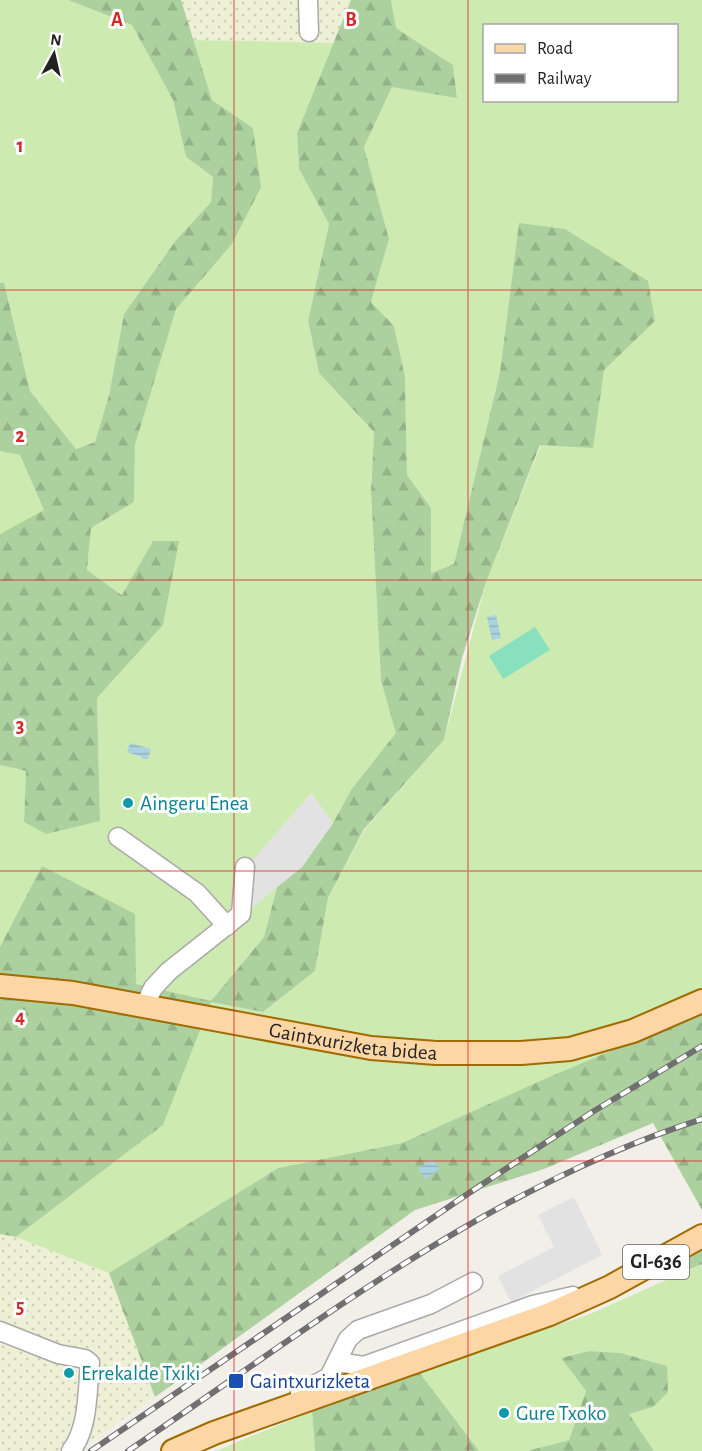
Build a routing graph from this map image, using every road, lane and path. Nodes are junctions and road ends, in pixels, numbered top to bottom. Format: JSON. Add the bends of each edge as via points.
{"nodes":[{"id":1,"x":308,"y":0,"type":"edge"},
{"id":2,"x":309,"y":32,"type":"dead end"},
{"id":3,"x":118,"y":837,"type":"dead end"},
{"id":4,"x":245,"y":867,"type":"dead end"},
{"id":5,"x":227,"y":926,"type":"junction"},
{"id":6,"x":0,"y":986,"type":"edge"},
{"id":7,"x":702,"y":1002,"type":"edge"},
{"id":8,"x":145,"y":1005,"type":"junction"},
{"id":9,"x":702,"y":1236,"type":"edge"},
{"id":10,"x":473,"y":1282,"type":"dead end"},
{"id":11,"x":610,"y":1287,"type":"junction"},
{"id":12,"x":0,"y":1331,"type":"edge"},
{"id":13,"x":337,"y":1362,"type":"junction"},
{"id":14,"x":284,"y":1409,"type":"junction"},
{"id":15,"x":71,"y":1451,"type":"edge"},
{"id":16,"x":173,"y":1451,"type":"edge"}],
"edges":[{"from":1,"to":2,"type":"street"},
{"from":3,"to":5,"type":"street","via":[[197,893]]},
{"from":4,"to":5,"type":"street","via":[[241,914]]},
{"from":5,"to":8,"type":"street","via":[[169,971],[153,988]]},
{"from":6,"to":8,"type":"main road","name":"Gaintxurizketa bidea"},
{"from":7,"to":8,"type":"main road","name":"Gaintxurizketa bidea","via":[[609,1039],[570,1049],[521,1053],[371,1048]]},
{"from":9,"to":11,"type":"main road","number":"GI-636"},
{"from":10,"to":13,"type":"street","via":[[431,1304],[358,1330],[348,1339]]},
{"from":11,"to":13,"type":"street","via":[[533,1305],[364,1366]]},
{"from":11,"to":14,"type":"main road","number":"GI-636","via":[[520,1326]]},
{"from":12,"to":15,"type":"street","via":[[90,1363],[85,1418]]},
{"from":13,"to":14,"type":"street","via":[[329,1377],[295,1396]]},
{"from":14,"to":16,"type":"main road","number":"GI-636"}]}
